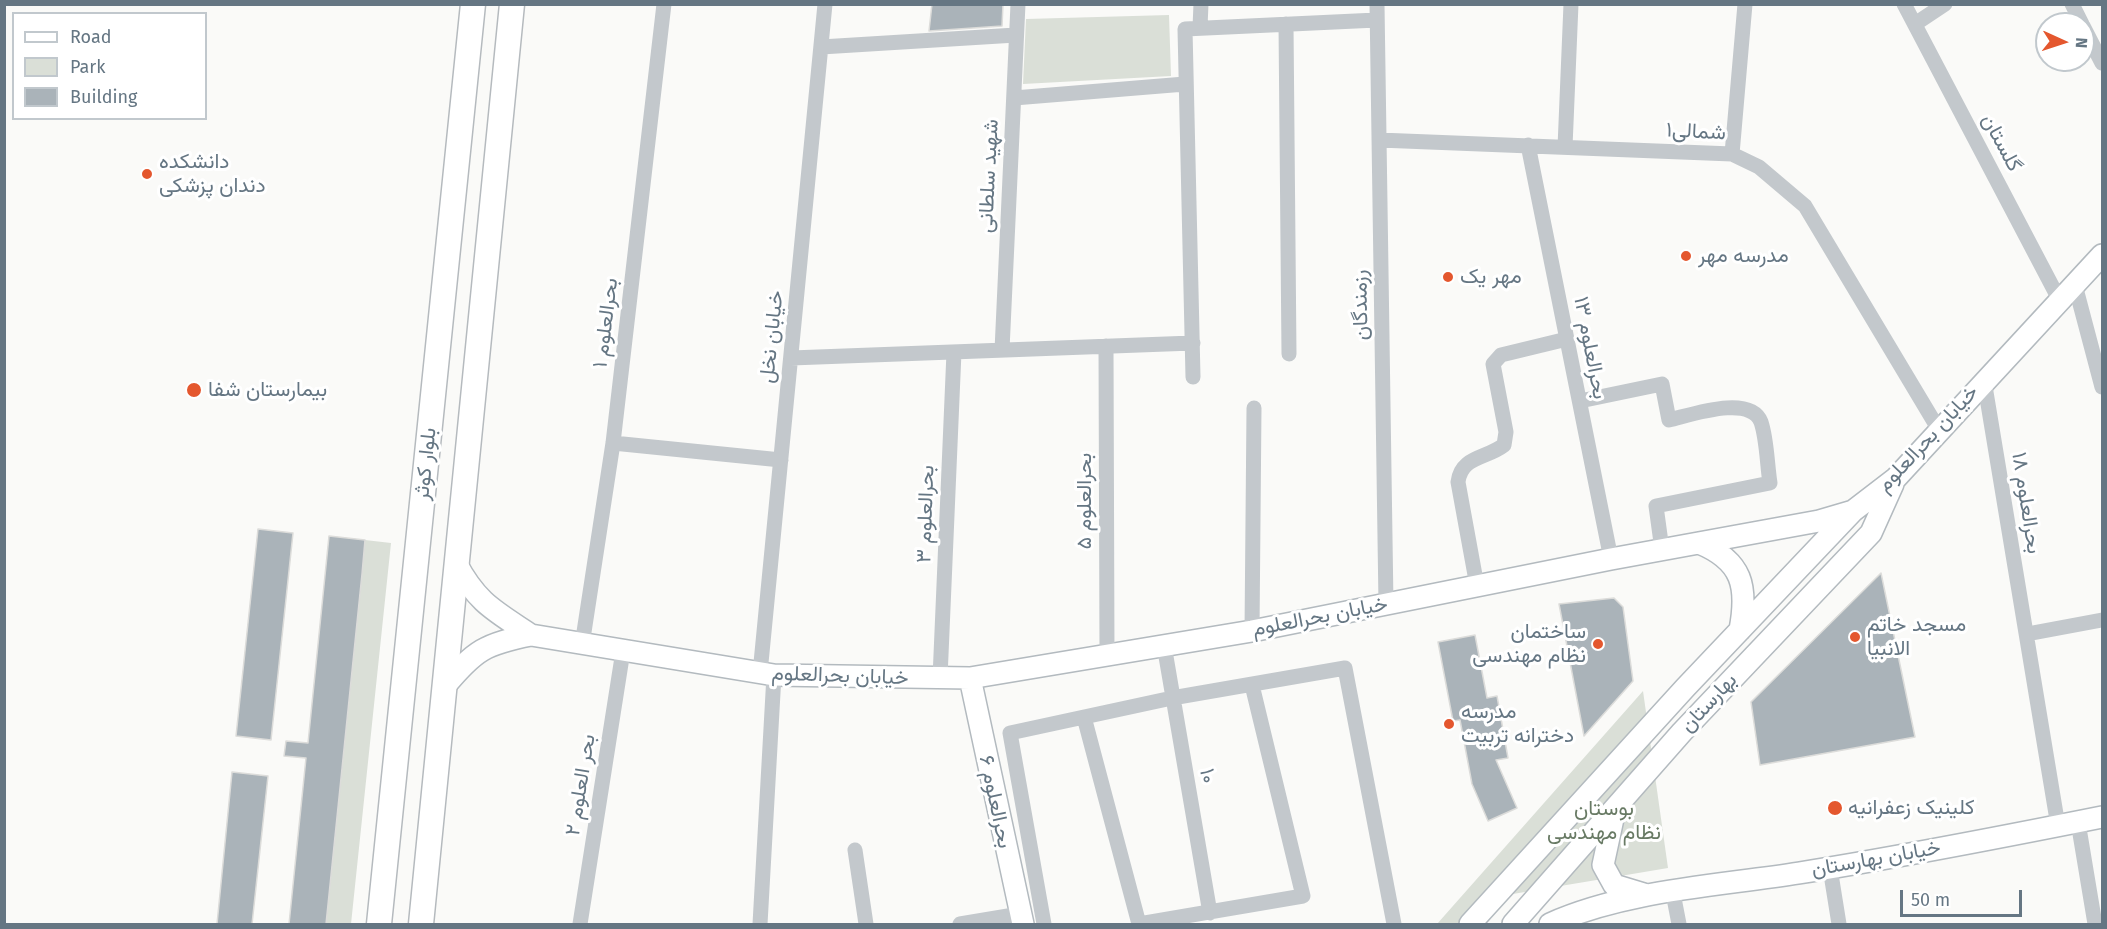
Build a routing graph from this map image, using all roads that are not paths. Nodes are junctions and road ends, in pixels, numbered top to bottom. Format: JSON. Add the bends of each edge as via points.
{"nodes":[{"id":1,"x":473,"y":4,"type":"edge"},
{"id":2,"x":512,"y":4,"type":"edge"},
{"id":3,"x":664,"y":4,"type":"edge"},
{"id":4,"x":825,"y":4,"type":"edge"},
{"id":5,"x":1018,"y":4,"type":"edge"},
{"id":6,"x":1201,"y":4,"type":"edge"},
{"id":7,"x":1571,"y":4,"type":"edge"},
{"id":8,"x":1745,"y":4,"type":"edge"},
{"id":9,"x":1904,"y":4,"type":"edge"},
{"id":10,"x":1945,"y":4,"type":"edge"},
{"id":11,"x":1377,"y":12,"type":"edge"},
{"id":12,"x":1286,"y":24,"type":"junction"},
{"id":13,"x":1915,"y":24,"type":"junction"},
{"id":14,"x":1200,"y":27,"type":"junction"},
{"id":15,"x":1017,"y":35,"type":"junction"},
{"id":16,"x":821,"y":47,"type":"junction"},
{"id":17,"x":2095,"y":48,"type":"edge"},
{"id":18,"x":2103,"y":63,"type":"edge"},
{"id":19,"x":1185,"y":84,"type":"junction"},
{"id":20,"x":1014,"y":98,"type":"junction"},
{"id":21,"x":1379,"y":140,"type":"junction"},
{"id":22,"x":1528,"y":145,"type":"junction"},
{"id":23,"x":1565,"y":147,"type":"junction"},
{"id":24,"x":1732,"y":154,"type":"junction"},
{"id":25,"x":2103,"y":255,"type":"edge"},
{"id":26,"x":2075,"y":285,"type":"junction"},
{"id":27,"x":2060,"y":301,"type":"junction"},
{"id":28,"x":1567,"y":339,"type":"junction"},
{"id":29,"x":1193,"y":343,"type":"junction"},
{"id":30,"x":1106,"y":346,"type":"junction"},
{"id":31,"x":1002,"y":350,"type":"junction"},
{"id":32,"x":954,"y":352,"type":"junction"},
{"id":33,"x":1289,"y":354,"type":"dead end"},
{"id":34,"x":791,"y":358,"type":"junction"},
{"id":35,"x":1193,"y":376,"type":"dead end"},
{"id":36,"x":1984,"y":380,"type":"junction"},
{"id":37,"x":2103,"y":387,"type":"edge"},
{"id":38,"x":1580,"y":401,"type":"junction"},
{"id":39,"x":1254,"y":408,"type":"dead end"},
{"id":40,"x":1939,"y":430,"type":"junction"},
{"id":41,"x":613,"y":443,"type":"junction"},
{"id":42,"x":781,"y":460,"type":"junction"},
{"id":43,"x":1896,"y":478,"type":"junction"},
{"id":44,"x":1853,"y":511,"type":"junction"},
{"id":45,"x":1698,"y":543,"type":"junction"},
{"id":46,"x":1662,"y":550,"type":"junction"},
{"id":47,"x":1611,"y":558,"type":"junction"},
{"id":48,"x":456,"y":563,"type":"junction"},
{"id":49,"x":1477,"y":586,"type":"junction"},
{"id":50,"x":1386,"y":604,"type":"junction"},
{"id":51,"x":2103,"y":620,"type":"edge"},
{"id":52,"x":1740,"y":630,"type":"junction"},
{"id":53,"x":1252,"y":631,"type":"junction"},
{"id":54,"x":2027,"y":634,"type":"junction"},
{"id":55,"x":531,"y":635,"type":"junction"},
{"id":56,"x":582,"y":645,"type":"junction"},
{"id":57,"x":1164,"y":645,"type":"junction"},
{"id":58,"x":623,"y":651,"type":"junction"},
{"id":59,"x":1107,"y":656,"type":"junction"},
{"id":60,"x":767,"y":674,"type":"junction"},
{"id":61,"x":940,"y":678,"type":"junction"},
{"id":62,"x":970,"y":678,"type":"junction"},
{"id":63,"x":1252,"y":685,"type":"junction"},
{"id":64,"x":445,"y":686,"type":"junction"},
{"id":65,"x":1172,"y":698,"type":"junction"},
{"id":66,"x":1083,"y":717,"type":"junction"},
{"id":67,"x":1660,"y":717,"type":"junction"},
{"id":68,"x":1682,"y":732,"type":"junction"},
{"id":69,"x":1616,"y":810,"type":"junction"},
{"id":70,"x":2103,"y":817,"type":"edge"},
{"id":71,"x":2068,"y":824,"type":"junction"},
{"id":72,"x":855,"y":850,"type":"dead end"},
{"id":73,"x":1830,"y":868,"type":"junction"},
{"id":74,"x":1673,"y":893,"type":"junction"},
{"id":75,"x":1648,"y":895,"type":"junction"},
{"id":76,"x":1210,"y":913,"type":"junction"},
{"id":77,"x":1021,"y":919,"type":"edge"},
{"id":78,"x":379,"y":924,"type":"edge"},
{"id":79,"x":421,"y":924,"type":"edge"},
{"id":80,"x":580,"y":924,"type":"edge"},
{"id":81,"x":760,"y":924,"type":"edge"},
{"id":82,"x":866,"y":924,"type":"edge"},
{"id":83,"x":960,"y":924,"type":"edge"},
{"id":84,"x":1044,"y":924,"type":"edge"},
{"id":85,"x":1139,"y":924,"type":"edge"},
{"id":86,"x":1394,"y":924,"type":"edge"},
{"id":87,"x":1470,"y":924,"type":"edge"},
{"id":88,"x":1513,"y":924,"type":"edge"},
{"id":89,"x":1550,"y":924,"type":"edge"},
{"id":90,"x":1679,"y":924,"type":"edge"},
{"id":91,"x":1839,"y":924,"type":"edge"},
{"id":92,"x":2096,"y":924,"type":"edge"}],
"edges":[{"from":1,"to":78,"type":"main road","name":"بلوار کوثر"},
{"from":2,"to":48,"type":"main road","name":"بلوار کوثر"},
{"from":3,"to":41,"type":"street","name":"بحرالعلوم ۱"},
{"from":4,"to":16,"type":"street","name":"خیابان نخل"},
{"from":5,"to":15,"type":"street","name":"شهید سلطانی"},
{"from":6,"to":14,"type":"street"},
{"from":7,"to":23,"type":"street"},
{"from":8,"to":24,"type":"street"},
{"from":9,"to":13,"type":"street","name":"گلستان"},
{"from":10,"to":13,"type":"street"},
{"from":11,"to":12,"type":"street"},
{"from":11,"to":21,"type":"street","name":"رزمندگان"},
{"from":12,"to":14,"type":"street"},
{"from":12,"to":33,"type":"street"},
{"from":13,"to":27,"type":"street","name":"گلستان"},
{"from":14,"to":19,"type":"street","via":[[1185,28]]},
{"from":15,"to":16,"type":"street"},
{"from":15,"to":20,"type":"street","name":"شهید سلطانی"},
{"from":16,"to":34,"type":"street","name":"خیابان نخل"},
{"from":17,"to":18,"type":"street"},
{"from":19,"to":20,"type":"street"},
{"from":19,"to":29,"type":"street"},
{"from":20,"to":31,"type":"street","name":"شهید سلطانی"},
{"from":21,"to":22,"type":"street","name":"شمالی۱"},
{"from":21,"to":50,"type":"street","name":"رزمندگان"},
{"from":22,"to":23,"type":"street","name":"شمالی۱"},
{"from":22,"to":28,"type":"street","name":"بحرالعلوم ۱۳"},
{"from":23,"to":24,"type":"street","name":"شمالی۱"},
{"from":24,"to":40,"type":"street","name":"شمالی۱","via":[[1760,167],[1805,206]]},
{"from":25,"to":26,"type":"street","name":"خیابان بحرالعلوم"},
{"from":26,"to":27,"type":"street","name":"خیابان بحرالعلوم"},
{"from":26,"to":37,"type":"street"},
{"from":27,"to":36,"type":"street","name":"خیابان بحرالعلوم"},
{"from":28,"to":38,"type":"street","name":"بحرالعلوم ۱۳"},
{"from":28,"to":49,"type":"street","via":[[1501,355],[1493,364],[1506,432],[1504,445],[1467,462],[1459,470],[1458,482]]},
{"from":29,"to":30,"type":"street"},
{"from":29,"to":35,"type":"street"},
{"from":30,"to":31,"type":"street"},
{"from":30,"to":59,"type":"street","name":"بحرالعلوم ۵"},
{"from":31,"to":32,"type":"street"},
{"from":32,"to":34,"type":"street"},
{"from":32,"to":61,"type":"street","name":"بحرالعلوم ۳"},
{"from":34,"to":42,"type":"street","name":"خیابان نخل"},
{"from":36,"to":40,"type":"street","name":"خیابان بحرالعلوم"},
{"from":36,"to":54,"type":"street","name":"بحرالعلوم ۱۸"},
{"from":38,"to":46,"type":"street","via":[[1662,384],[1669,420],[1733,407],[1755,413],[1761,423],[1770,483],[1656,506]]},
{"from":38,"to":47,"type":"street","name":"بحرالعلوم ۱۳"},
{"from":39,"to":53,"type":"street"},
{"from":40,"to":43,"type":"street","name":"خیابان بحرالعلوم"},
{"from":41,"to":42,"type":"street"},
{"from":41,"to":56,"type":"street","name":"بحرالعلوم ۱"},
{"from":42,"to":60,"type":"street","name":"خیابان نخل"},
{"from":43,"to":44,"type":"street","name":"خیابان بحرالعلوم"},
{"from":43,"to":68,"type":"street","name":"بهارستان","via":[[1871,533]]},
{"from":44,"to":45,"type":"street","name":"خیابان بحرالعلوم"},
{"from":44,"to":52,"type":"street","name":"بهارستان"},
{"from":45,"to":46,"type":"street","name":"خیابان بحرالعلوم"},
{"from":45,"to":52,"type":"street","via":[[1717,550],[1731,563],[1743,584],[1745,604]]},
{"from":46,"to":47,"type":"street","name":"خیابان بحرالعلوم"},
{"from":47,"to":49,"type":"street","name":"خیابان بحرالعلوم"},
{"from":48,"to":55,"type":"street","via":[[471,590]]},
{"from":48,"to":64,"type":"main road","name":"بلوار کوثر"},
{"from":49,"to":50,"type":"street","name":"خیابان بحرالعلوم"},
{"from":50,"to":53,"type":"street","name":"خیابان بحرالعلوم"},
{"from":51,"to":54,"type":"street"},
{"from":52,"to":67,"type":"street","name":"بهارستان"},
{"from":53,"to":57,"type":"street","name":"خیابان بحرالعلوم"},
{"from":54,"to":71,"type":"street","name":"بحرالعلوم ۱۸"},
{"from":55,"to":56,"type":"street","name":"خیابان بحرالعلوم"},
{"from":55,"to":64,"type":"street","name":"خیابان بحرالعلوم","via":[[486,647],[468,658]]},
{"from":56,"to":58,"type":"street","name":"خیابان بحرالعلوم"},
{"from":57,"to":59,"type":"street","name":"خیابان بحرالعلوم"},
{"from":57,"to":65,"type":"street","name":"۱۰"},
{"from":58,"to":60,"type":"street","name":"خیابان بحرالعلوم"},
{"from":58,"to":80,"type":"street","name":"بحر العلوم ۲"},
{"from":59,"to":62,"type":"street","name":"خیابان بحرالعلوم"},
{"from":60,"to":61,"type":"street","name":"خیابان بحرالعلوم"},
{"from":60,"to":81,"type":"street","name":"خیابان نخل"},
{"from":61,"to":62,"type":"street","name":"خیابان بحرالعلوم"},
{"from":62,"to":77,"type":"street","name":"بحرالعلوم ۶"},
{"from":63,"to":65,"type":"street"},
{"from":63,"to":76,"type":"street","via":[[1303,896]]},
{"from":63,"to":86,"type":"street","via":[[1345,668]]},
{"from":64,"to":79,"type":"main road","name":"بلوار کوثر"},
{"from":65,"to":66,"type":"street"},
{"from":65,"to":76,"type":"street","name":"۱۰"},
{"from":66,"to":84,"type":"street","via":[[1010,733]]},
{"from":66,"to":85,"type":"street"},
{"from":67,"to":68,"type":"street","via":[[1671,712],[1678,714],[1683,720]]},
{"from":67,"to":87,"type":"street","name":"بهارستان"},
{"from":68,"to":69,"type":"street","name":"بهارستان"},
{"from":69,"to":75,"type":"street","via":[[1603,865],[1614,885]]},
{"from":69,"to":88,"type":"street","name":"بهارستان"},
{"from":70,"to":71,"type":"street","name":"خیابان بهارستان"},
{"from":71,"to":73,"type":"street","name":"خیابان بهارستان"},
{"from":71,"to":92,"type":"street","name":"بحرالعلوم ۱۸"},
{"from":72,"to":82,"type":"street"},
{"from":73,"to":74,"type":"street","name":"خیابان بهارستان"},
{"from":73,"to":91,"type":"street"},
{"from":74,"to":75,"type":"street","name":"خیابان بهارستان"},
{"from":74,"to":90,"type":"street"},
{"from":75,"to":89,"type":"street"},
{"from":76,"to":85,"type":"street"},
{"from":77,"to":83,"type":"street"}]}
